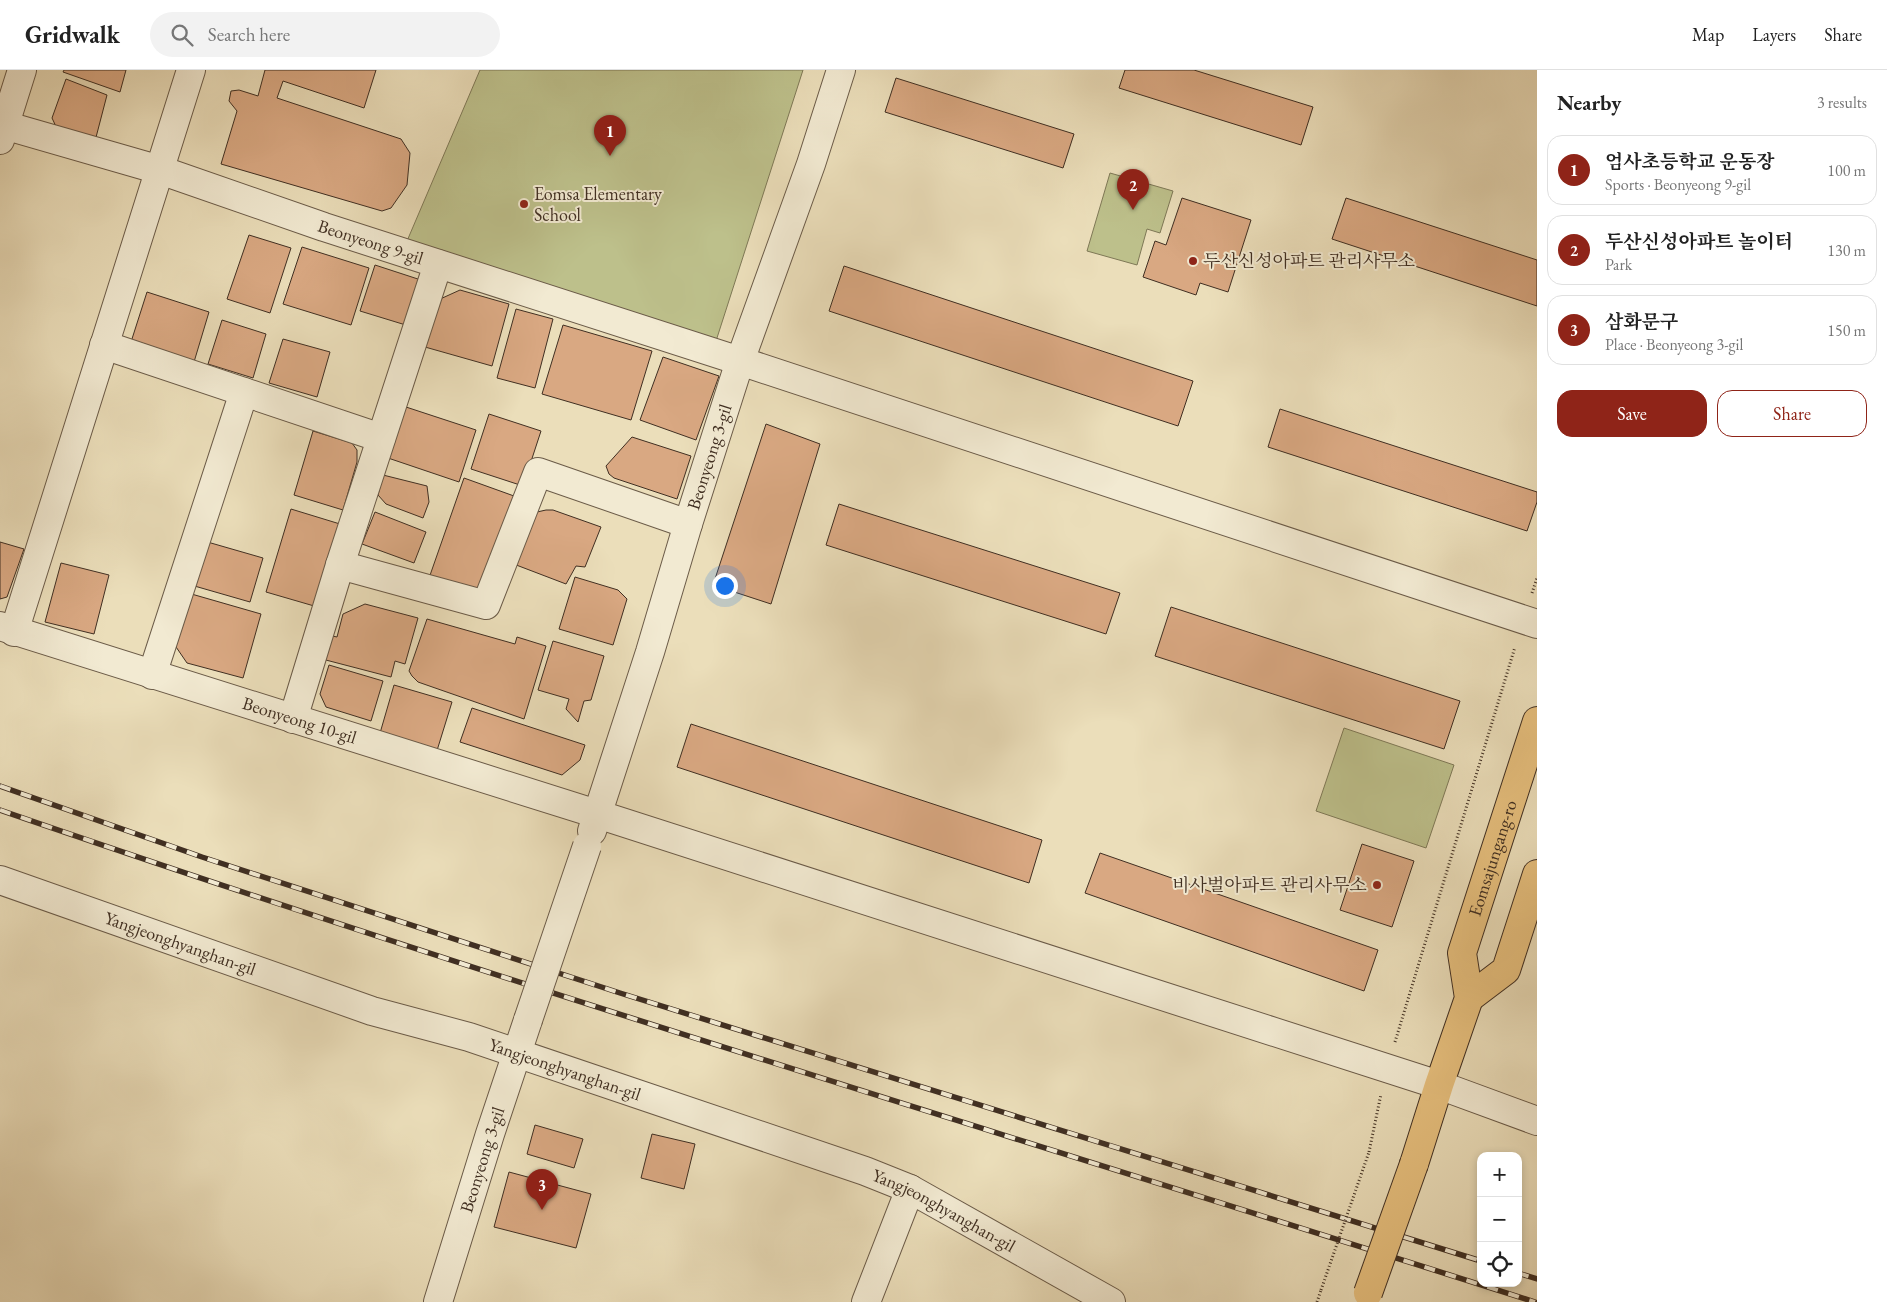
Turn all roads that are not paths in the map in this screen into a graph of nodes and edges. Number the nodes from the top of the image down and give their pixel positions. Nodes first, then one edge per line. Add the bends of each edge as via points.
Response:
1 (22, 70) edge
2 (191, 70) edge
3 (841, 70) edge
4 (2, 130) edge
5 (160, 170) junction
6 (438, 264) junction
7 (104, 345) junction
8 (740, 360) junction
9 (244, 392) junction
10 (381, 438) junction
11 (688, 524) junction
12 (340, 565) junction
13 (1530, 622) edge
14 (7, 629) edge
15 (152, 675) junction
16 (292, 719) junction
17 (1537, 721) edge
18 (597, 814) junction
19 (1537, 874) edge
20 (0, 880) edge
21 (1469, 998) junction
22 (517, 1054) junction
23 (1438, 1085) junction
24 (1537, 1121) edge
25 (910, 1189) junction
26 (1366, 1298) edge
27 (438, 1302) edge
28 (866, 1302) edge
29 (1111, 1302) edge

1 - 4 street
2 - 5 street
3 - 8 street, Beonyeong 3-gil via 811,164
4 - 5 street, Beonyeong 9-gil
5 - 6 street, Beonyeong 9-gil
5 - 7 street
6 - 8 street, Beonyeong 9-gil
6 - 10 street
7 - 9 street
7 - 14 street
8 - 11 street, Beonyeong 3-gil
8 - 13 street, Beonyeong 9-gil
9 - 10 street
9 - 15 street
10 - 12 street
11 - 12 street via 538,472 486,605
11 - 18 street, Beonyeong 3-gil
12 - 16 street
14 - 15 street, Beonyeong 10-gil
15 - 16 street, Beonyeong 10-gil
16 - 18 street, Beonyeong 10-gil
17 - 21 main road, Eomsajungang-ro via 1462,953
18 - 22 street, Beonyeong 3-gil, bridge
18 - 23 street, Beonyeong 10-gil
19 - 21 main road via 1506,970
20 - 22 street, Yangjeonghyanghan-gil via 372,1010
21 - 23 main road, Eomsajungang-ro
22 - 25 street, Yangjeonghyanghan-gil via 822,1156
22 - 27 street, Beonyeong 3-gil
23 - 24 street, Beonyeong 10-gil
23 - 26 main road, Eomsajungang-ro, bridge via 1414,1164
25 - 28 street
25 - 29 street, Yangjeonghyanghan-gil

